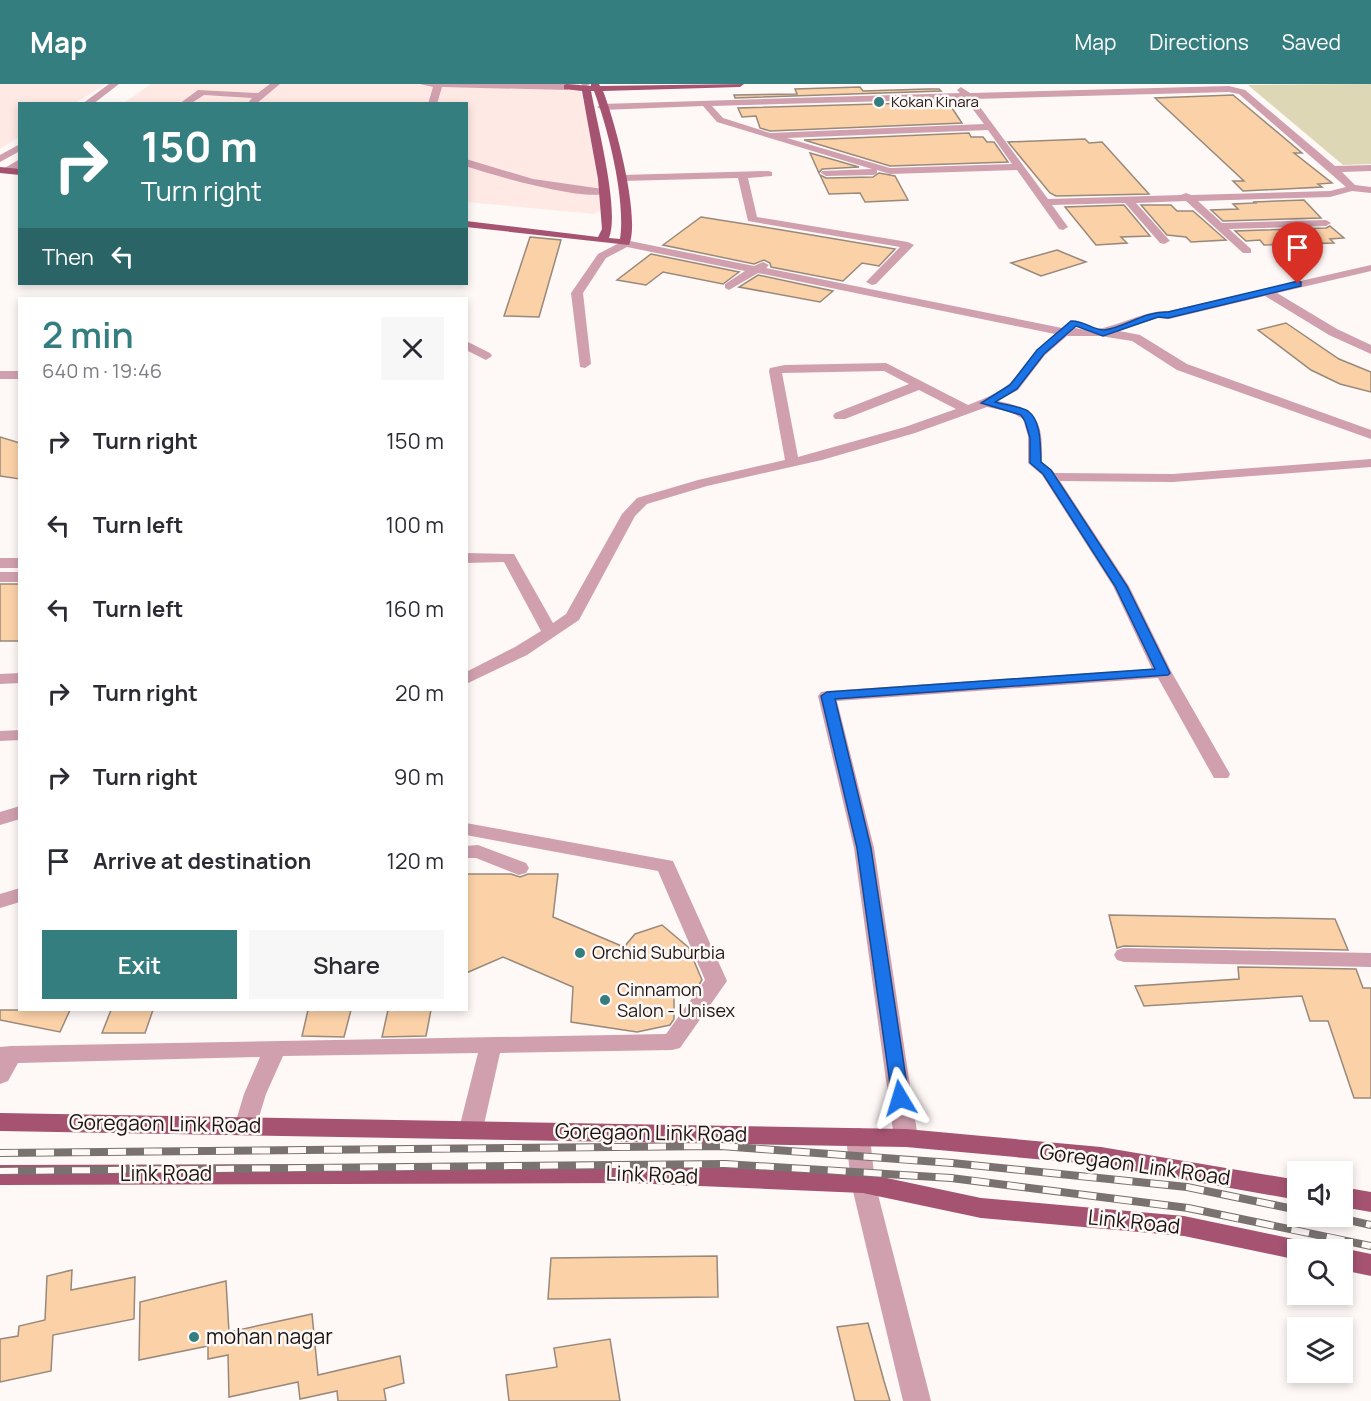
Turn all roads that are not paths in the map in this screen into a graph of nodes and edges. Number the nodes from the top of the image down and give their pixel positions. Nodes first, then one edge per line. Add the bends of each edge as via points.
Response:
1 (276, 84) edge
2 (424, 84) edge
3 (740, 84) edge
4 (952, 84) edge
5 (438, 85) edge
6 (592, 85) edge
7 (118, 87) edge
8 (567, 87) joint
9 (967, 95) junction
10 (253, 98) edge
11 (90, 102) edge
12 (104, 102) edge
13 (186, 102) edge
14 (433, 102) edge
15 (705, 103) junction
16 (602, 107) junction
17 (991, 127) junction
18 (769, 136) junction
19 (18, 148) edge
20 (0, 159) edge
21 (18, 163) edge
22 (468, 163) edge
23 (1020, 167) junction
24 (1371, 168) edge
25 (1332, 169) junction
26 (890, 171) junction
27 (2, 172) edge
28 (18, 172) edge
29 (826, 173) dead end
30 (742, 174) junction
31 (768, 174) dead end
32 (622, 178) junction
33 (0, 181) edge
34 (18, 183) edge
35 (1352, 188) junction
36 (1371, 190) edge
37 (603, 192) junction
38 (1186, 196) junction
39 (1127, 199) junction
40 (1045, 202) junction
41 (604, 208) junction
42 (626, 208) junction
43 (468, 216) edge
44 (1326, 223) dead end
45 (468, 224) edge
46 (1219, 226) junction
47 (1063, 227) dead end
48 (605, 234) junction
49 (626, 238) junction
50 (1164, 241) dead end
51 (1246, 251) dead end
52 (602, 256) junction
53 (771, 260) junction
54 (758, 268) junction
55 (1371, 268) edge
56 (872, 282) junction
57 (729, 286) dead end
58 (1265, 291) junction
59 (1168, 315) junction
60 (1069, 328) junction
61 (1101, 333) junction
62 (1119, 336) junction
63 (468, 346) edge
64 (1371, 350) edge
65 (486, 356) dead end
66 (585, 364) dead end
67 (0, 375) edge
68 (18, 375) edge
69 (920, 385) junction
70 (986, 403) junction
71 (967, 410) junction
72 (840, 416) dead end
73 (1371, 435) edge
74 (792, 462) junction
75 (1371, 463) edge
76 (1051, 477) junction
77 (468, 558) edge
78 (18, 563) edge
79 (0, 564) edge
80 (0, 577) edge
81 (18, 577) edge
82 (550, 632) junction
83 (1163, 673) junction
84 (18, 678) edge
85 (468, 678) edge
86 (0, 679) edge
87 (18, 735) edge
88 (0, 736) edge
89 (1221, 774) dead end
90 (18, 814) edge
91 (0, 819) edge
92 (468, 829) edge
93 (468, 852) edge
94 (519, 868) dead end
95 (18, 896) edge
96 (0, 901) edge
97 (1124, 955) dead end
98 (1371, 960) edge
99 (490, 1045) junction
100 (275, 1048) junction
101 (6, 1054) edge
102 (0, 1075) edge
103 (0, 1122) edge
104 (247, 1124) junction
105 (471, 1129) junction
106 (858, 1137) junction
107 (906, 1137) junction
108 (0, 1175) edge
109 (863, 1183) junction
110 (1287, 1188) edge
111 (1353, 1199) edge
112 (1371, 1202) edge
113 (1287, 1248) edge
114 (1353, 1261) edge
115 (1371, 1265) edge
116 (917, 1401) edge

1 - 10 street
2 - 5 street
3 - 6 main road
4 - 9 street
5 - 8 street
5 - 14 street
6 - 8 main road
6 - 16 main road
6 - 37 main road
7 - 11 street
7 - 12 street
9 - 15 street
9 - 17 street
9 - 25 street via 1234,89
10 - 13 street via 204,92
15 - 16 street
15 - 18 street via 720,120
16 - 32 main road
17 - 18 street
17 - 23 street
18 - 26 street
19 - 20 street
21 - 27 street
22 - 37 street via 499,176 557,188
23 - 26 street
23 - 40 street
24 - 25 street
25 - 35 street
26 - 29 street
27 - 28 main road
30 - 31 street
30 - 32 street
30 - 56 street via 752,219 908,245
32 - 42 main road
33 - 34 main road
35 - 36 street
35 - 38 street via 1330,194
37 - 41 main road
38 - 39 street
38 - 46 street
39 - 40 street
39 - 50 street
40 - 47 street
41 - 42 main road
41 - 48 main road
42 - 49 main road
43 - 48 main road
44 - 46 street
45 - 48 main road
46 - 51 street
48 - 49 main road
48 - 52 street
49 - 52 street
49 - 53 street
49 - 54 street
52 - 66 street via 577,293
53 - 54 street
53 - 56 street
54 - 57 street
54 - 60 street
55 - 58 street
56 - 60 street
58 - 59 street
58 - 64 street
59 - 61 street via 1157,314
59 - 62 street via 1170,319
60 - 61 street
60 - 70 street via 1041,352 1013,387
61 - 62 street
62 - 73 street via 1136,338 1182,367
63 - 65 street
67 - 68 street
69 - 71 street
69 - 72 street
69 - 74 street via 886,367 776,371
70 - 71 street
70 - 76 street via 1024,413 1035,438 1035,463
71 - 74 street
74 - 82 street via 642,501 628,514 573,617
75 - 76 street via 1173,478
76 - 83 street via 1121,586
77 - 82 street via 509,557
78 - 79 street
80 - 81 street
82 - 85 street
83 - 89 street
83 - 107 street via 827,696 864,848
84 - 86 street
87 - 88 street
90 - 91 street
92 - 99 street via 666,866 716,981 672,1042
93 - 94 street via 478,851
95 - 96 street
97 - 98 street
99 - 100 street
99 - 105 street
100 - 101 street
100 - 104 street
101 - 102 street
103 - 104 main road, Goregaon Link Road
104 - 105 main road, Goregaon Link Road
105 - 106 main road, Goregaon Link Road
106 - 107 main road, Goregaon Link Road
106 - 109 street
107 - 110 main road, Goregaon Link Road via 1101,1156
108 - 109 main road, Link Road via 630,1173
109 - 113 main road, Link Road via 981,1208 1184,1226
109 - 116 street
111 - 112 main road
114 - 115 main road

